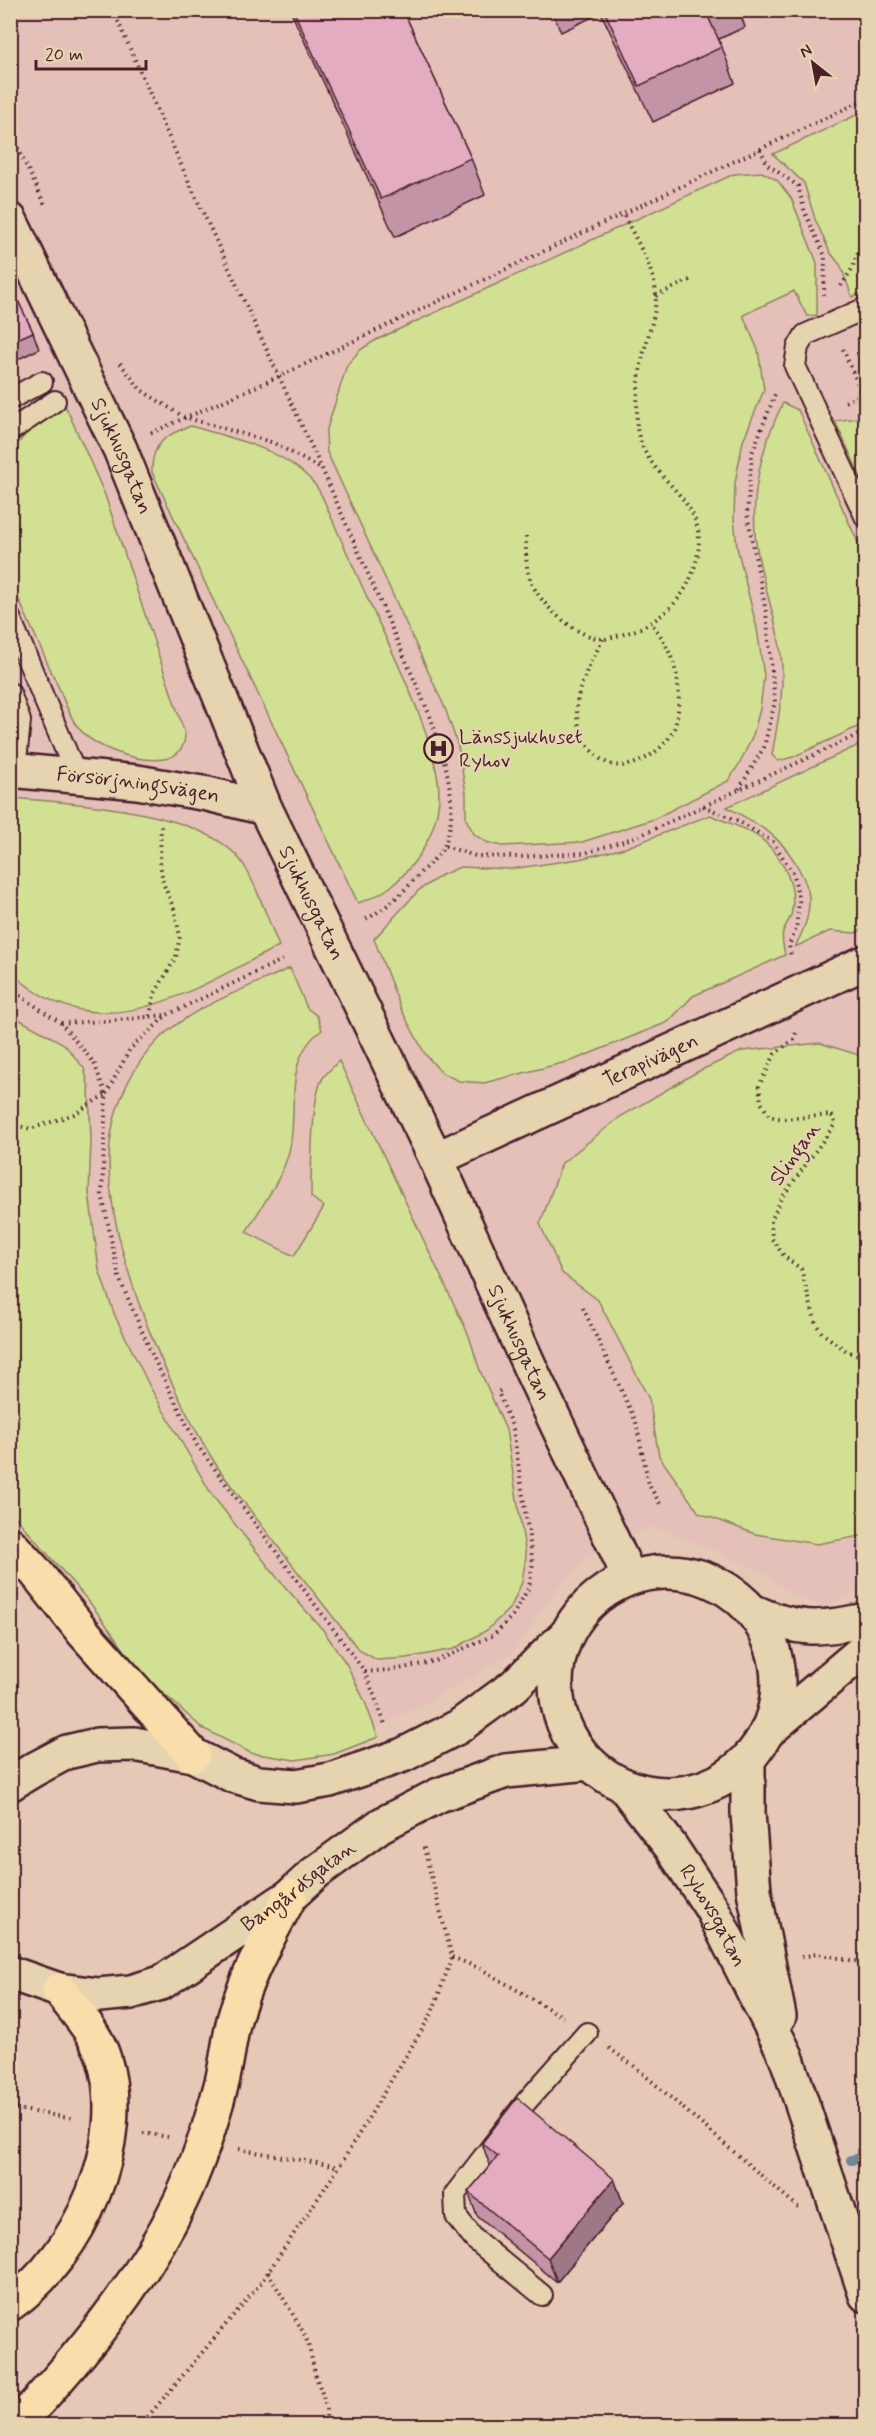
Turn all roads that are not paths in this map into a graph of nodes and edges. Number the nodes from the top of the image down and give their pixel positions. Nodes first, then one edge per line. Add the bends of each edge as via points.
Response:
1 (10, 220) edge
2 (866, 308) edge
3 (42, 382) dead end
4 (10, 399) edge
5 (55, 401) dead end
6 (10, 431) edge
7 (866, 518) edge
8 (10, 618) edge
9 (10, 693) edge
10 (13, 770) edge
11 (77, 777) junction
12 (265, 808) junction
13 (866, 962) edge
14 (436, 1159) junction
15 (10, 1544) edge
16 (630, 1578) junction
17 (752, 1611) junction
18 (866, 1620) edge
19 (566, 1635) junction
20 (866, 1648) edge
21 (767, 1732) junction
22 (193, 1755) junction
23 (748, 1760) junction
24 (589, 1763) junction
25 (10, 1784) edge
26 (623, 1785) junction
27 (290, 1896) junction
28 (10, 1973) edge
29 (59, 1990) junction
30 (587, 2033) road end
31 (786, 2056) junction
32 (542, 2295) dead end
33 (866, 2295) edge
34 (10, 2304) edge
35 (16, 2426) edge

1 - 12 street, Sjukhusgatan via 120,449
2 - 7 lane via 828,318 805,335 795,366
3 - 4 lane
5 - 6 lane
8 - 11 lane
9 - 10 lane via 20,721
10 - 11 street, Försörjningsvägen
11 - 12 street, Försörjningsvägen via 208,794
12 - 14 street, Sjukhusgatan
13 - 14 street, Terapivägen
14 - 16 street, Sjukhusgatan
15 - 22 highway
16 - 17 street via 663,1572 696,1575 727,1589
16 - 19 street via 604,1591 582,1610
17 - 18 street via 801,1628
17 - 21 street via 770,1638 778,1669 777,1702
19 - 22 street via 514,1686 458,1727 403,1755 330,1780 296,1786 259,1784
19 - 24 street via 556,1668 557,1703 568,1736
20 - 21 street
21 - 23 street
22 - 25 street via 134,1744 97,1745 67,1752
23 - 26 street via 721,1780 689,1792 656,1794
23 - 31 street, Ryhovsgatan via 754,1891
24 - 26 street
24 - 27 street, Bangårdsgatan via 506,1771 439,1795 381,1825
26 - 31 street, Ryhovsgatan via 672,1848 712,1909
27 - 29 street, Bangårdsgatan via 161,1983 131,1992 99,1995
27 - 35 highway via 250,1971 234,2020 222,2083 181,2201 148,2261 114,2311
28 - 29 street, Bangårdsgatan
29 - 34 highway via 90,2031 104,2058 111,2094 111,2127 100,2176 80,2223 49,2268
30 - 32 lane via 526,2102 455,2194 456,2216 474,2239
31 - 33 street, Ryhovsgatan

